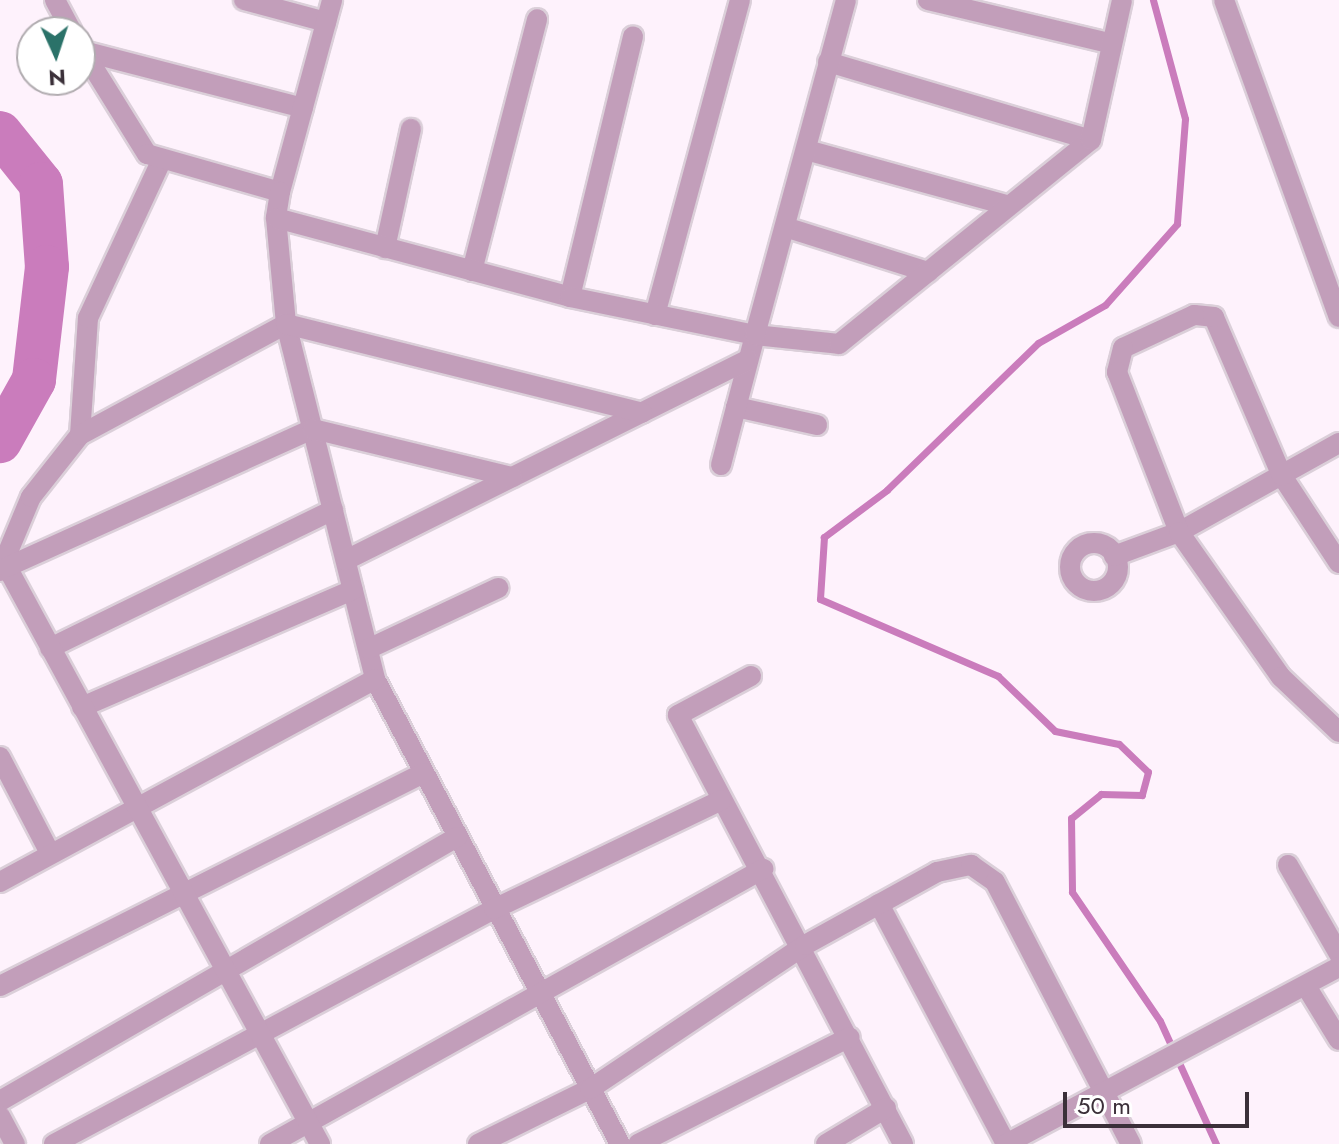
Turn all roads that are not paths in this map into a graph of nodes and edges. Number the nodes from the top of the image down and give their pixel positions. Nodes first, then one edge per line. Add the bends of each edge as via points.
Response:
1 (244, 0) edge
2 (332, 0) edge
3 (740, 0) edge
4 (846, 0) edge
5 (928, 0) edge
6 (1122, 0) edge
7 (1224, 0) edge
8 (537, 19) dead end
9 (326, 22) junction
10 (633, 36) dead end
11 (1112, 44) junction
12 (96, 53) edge
13 (828, 62) junction
14 (96, 72) edge
15 (303, 108) junction
16 (411, 129) dead end
17 (1091, 140) junction
18 (810, 151) junction
19 (162, 159) junction
20 (280, 192) junction
21 (1009, 206) junction
22 (276, 218) junction
23 (785, 227) junction
24 (385, 248) junction
25 (472, 271) junction
26 (928, 272) junction
27 (570, 297) junction
28 (655, 315) junction
29 (1339, 317) edge
30 (286, 324) junction
31 (755, 335) junction
32 (748, 360) junction
33 (736, 407) junction
34 (642, 413) junction
35 (817, 425) dead end
36 (313, 429) junction
37 (80, 435) junction
38 (1339, 443) edge
39 (721, 465) dead end
40 (1282, 476) junction
41 (512, 477) junction
42 (333, 510) junction
43 (1179, 532) junction
44 (1114, 556) dead end
45 (346, 560) junction
46 (1339, 563) edge
47 (3, 569) edge
48 (498, 588) dead end
49 (353, 590) junction
50 (50, 648) junction
51 (368, 649) junction
52 (751, 676) dead end
53 (375, 679) junction
54 (82, 707) junction
55 (1339, 732) edge
56 (0, 757) edge
57 (424, 773) junction
58 (721, 800) junction
59 (134, 805) junction
60 (457, 837) junction
61 (50, 853) junction
62 (1288, 865) dead end
63 (763, 869) junction
64 (0, 882) edge
65 (182, 891) junction
66 (879, 904) junction
67 (494, 909) junction
68 (805, 945) junction
69 (1339, 954) edge
70 (1339, 967) edge
71 (227, 974) junction
72 (0, 986) edge
73 (1306, 986) junction
74 (537, 992) junction
75 (262, 1037) junction
76 (850, 1037) junction
77 (1339, 1040) edge
78 (590, 1089) junction
79 (1103, 1089) junction
80 (0, 1101) edge
81 (886, 1108) junction
82 (0, 1116) edge
83 (310, 1123) junction
84 (15, 1144) edge
85 (54, 1144) edge
86 (270, 1144) edge
87 (320, 1144) edge
88 (478, 1144) edge
89 (620, 1144) edge
90 (638, 1144) edge
91 (826, 1144) edge
92 (903, 1144) edge
93 (1006, 1144) edge
94 (1131, 1144) edge

1 - 9 street
2 - 9 street
3 - 28 street
4 - 13 street
5 - 11 street
6 - 11 street
7 - 29 street
8 - 25 street
9 - 15 street
10 - 27 street
11 - 17 street
12 - 15 street
13 - 17 street
13 - 18 street
14 - 19 street via 147,154
15 - 20 street
16 - 24 street
17 - 21 street
18 - 21 street
18 - 23 street
19 - 20 street
19 - 37 street via 88,318
20 - 22 street
21 - 26 street
22 - 24 street
22 - 30 street
23 - 26 street
23 - 31 street
24 - 25 street
25 - 27 street
26 - 31 street via 839,344
27 - 28 street
28 - 31 street
30 - 34 street
30 - 36 street
30 - 37 street
31 - 32 street
32 - 33 street
32 - 34 street
33 - 35 street
33 - 39 street
34 - 41 street
36 - 41 street
36 - 42 street
36 - 47 street
37 - 47 street via 31,497
38 - 40 street
40 - 43 street
40 - 43 street via 1214,317 1194,315 1123,348 1117,372
40 - 46 street
41 - 45 street
42 - 45 street
42 - 50 street
43 - 44 street
43 - 55 street via 1281,677
45 - 49 street
47 - 50 street
48 - 51 street
49 - 51 street
49 - 54 street
50 - 54 street
51 - 53 street
52 - 58 street via 678,715
53 - 57 street
53 - 59 street
54 - 59 street
56 - 61 street
57 - 60 street
57 - 65 street
58 - 63 street
58 - 67 street
59 - 61 street
59 - 65 street
60 - 67 street
60 - 71 street
61 - 64 street
62 - 69 street
63 - 68 street
63 - 74 street
65 - 71 street
65 - 72 street
66 - 68 street
66 - 79 street via 937,872 971,865 995,882
66 - 93 street
67 - 74 street
67 - 75 street
68 - 76 street
68 - 78 street
70 - 73 street
71 - 75 street
71 - 80 street
73 - 77 street
73 - 79 street
74 - 78 street
74 - 83 street
75 - 83 street
75 - 85 street
76 - 81 street
76 - 90 street
78 - 88 street
78 - 89 street
79 - 93 street
79 - 94 street
81 - 91 street
81 - 92 street
82 - 84 street
83 - 86 street
83 - 87 street

